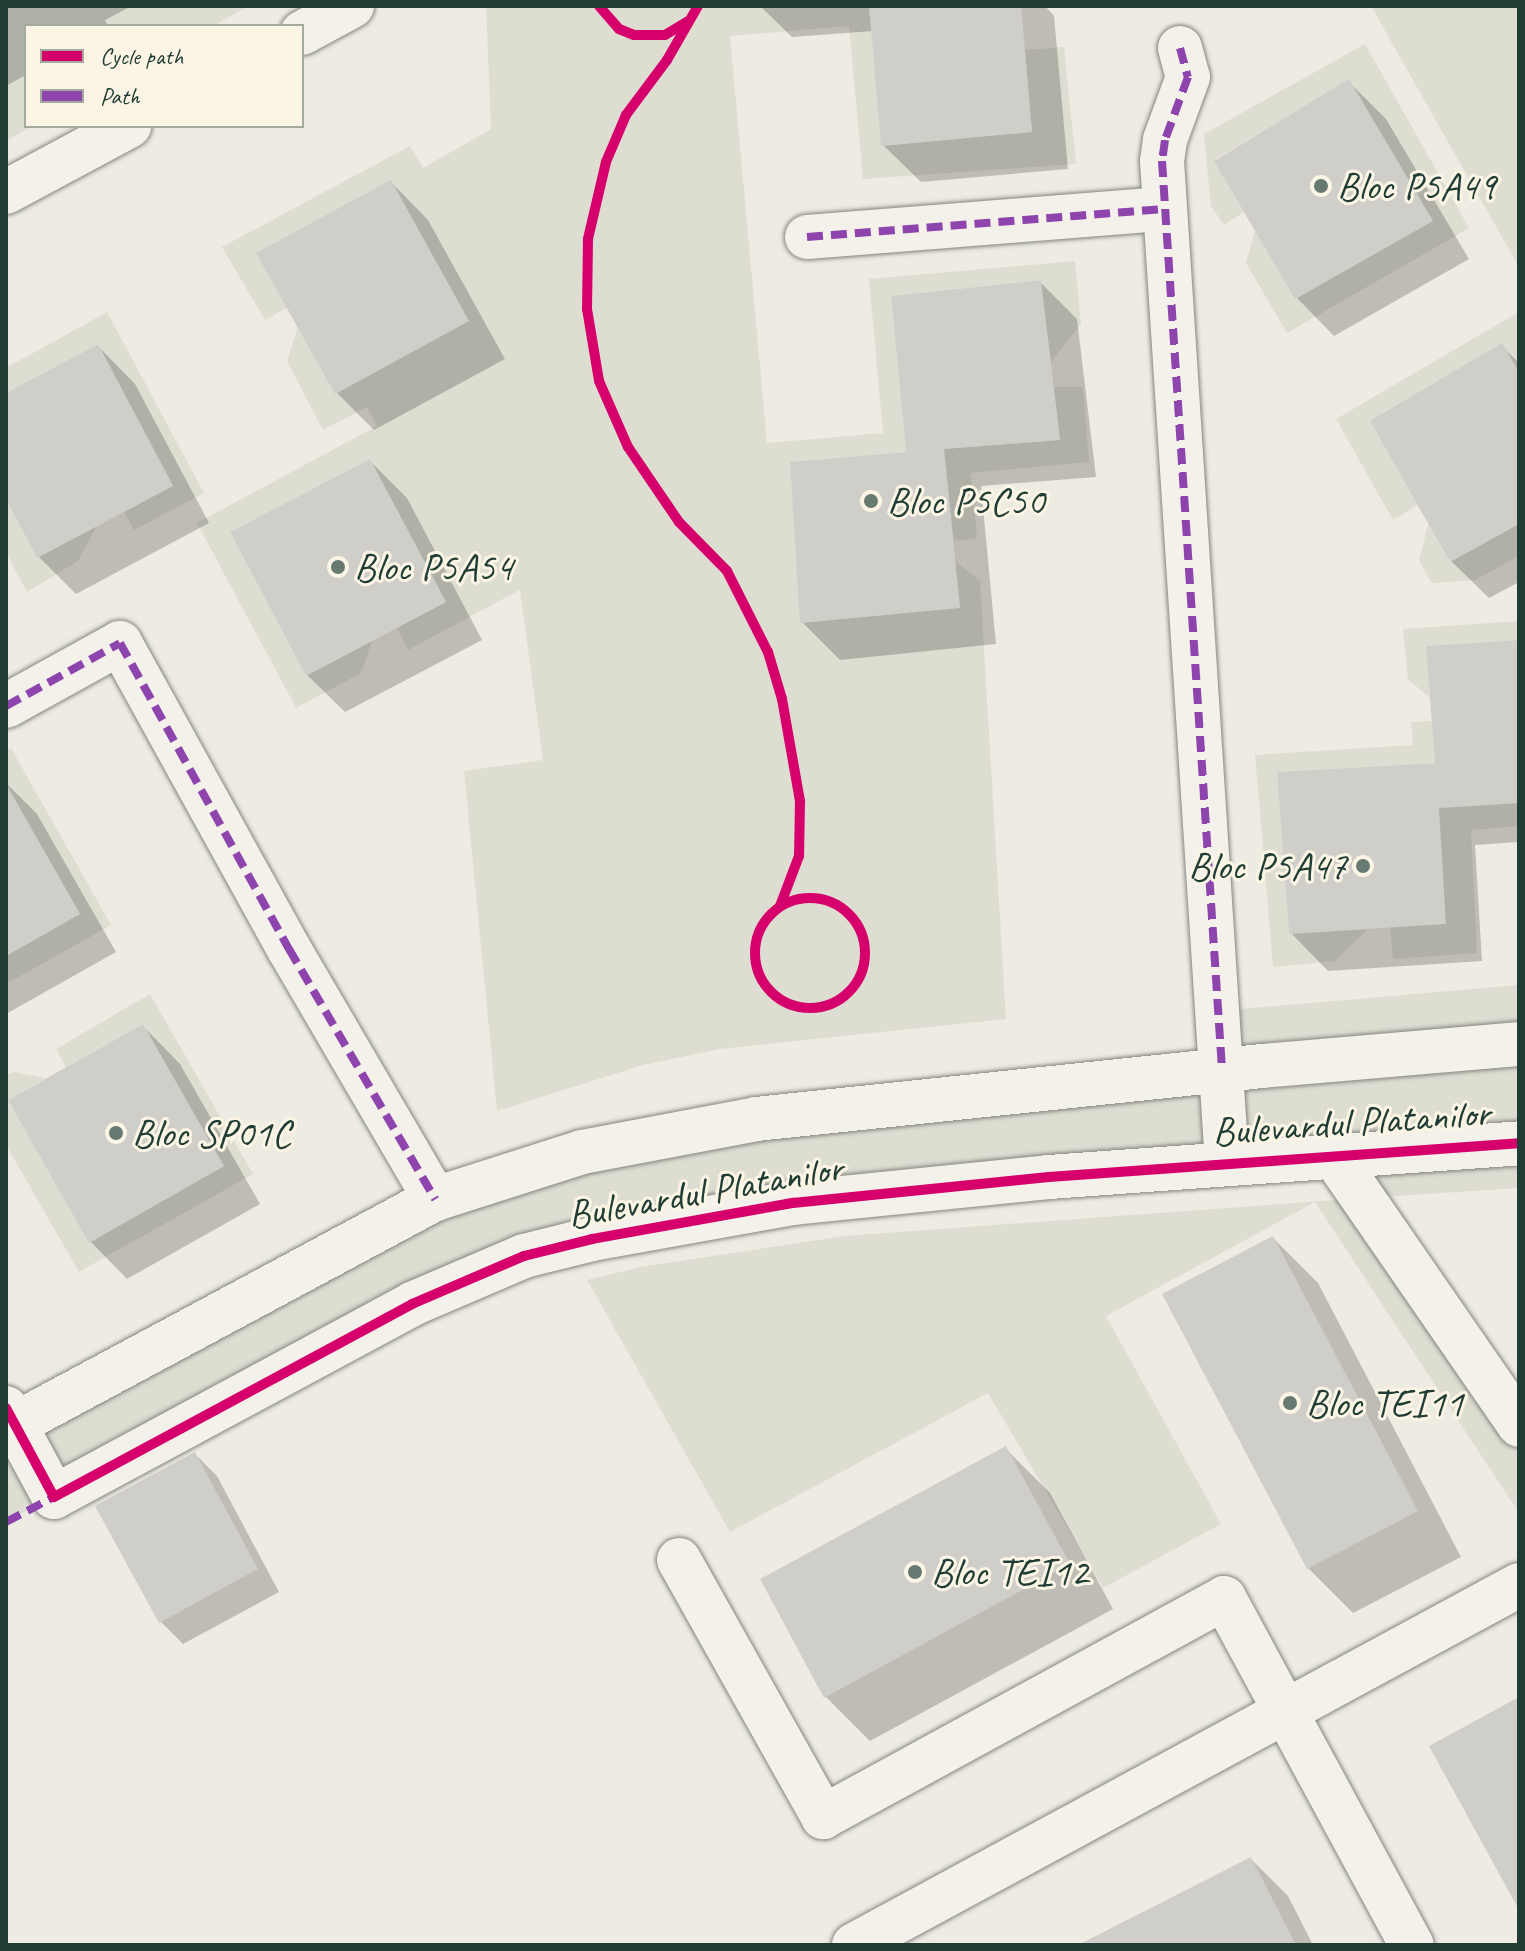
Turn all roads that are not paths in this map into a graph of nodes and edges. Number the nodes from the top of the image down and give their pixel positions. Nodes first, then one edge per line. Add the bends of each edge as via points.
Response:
1 (352, 6) edge
2 (304, 32) edge
3 (1180, 48) dead end
4 (125, 128) edge
5 (6, 192) edge
6 (1164, 209) junction
7 (807, 237) dead end
8 (6, 706) edge
9 (1519, 1044) edge
10 (1222, 1070) junction
11 (1519, 1143) edge
12 (1333, 1155) junction
13 (1227, 1163) junction
14 (435, 1199) junction
15 (9, 1420) edge
16 (1519, 1425) edge
17 (679, 1560) dead end
18 (1519, 1585) edge
19 (1286, 1709) junction
20 (854, 1945) edge
21 (1412, 1945) edge

1 - 2 street
3 - 6 street via 1188,77 1165,140
4 - 5 street
6 - 7 street
6 - 10 street
8 - 14 street via 120,643
9 - 10 street, Bulevardul Platanilor
10 - 13 street, Bulevardul Platanilor
10 - 14 street, Bulevardul Platanilor via 756,1119 582,1152
11 - 12 street, Bulevardul Platanilor
12 - 13 street, Bulevardul Platanilor
12 - 16 street
13 - 15 street, Bulevardul Platanilor via 793,1203 690,1219 524,1256 412,1304 54,1497
14 - 15 street, Bulevardul Platanilor
17 - 19 street via 823,1817 1224,1598
18 - 19 street
19 - 20 street
19 - 21 street

